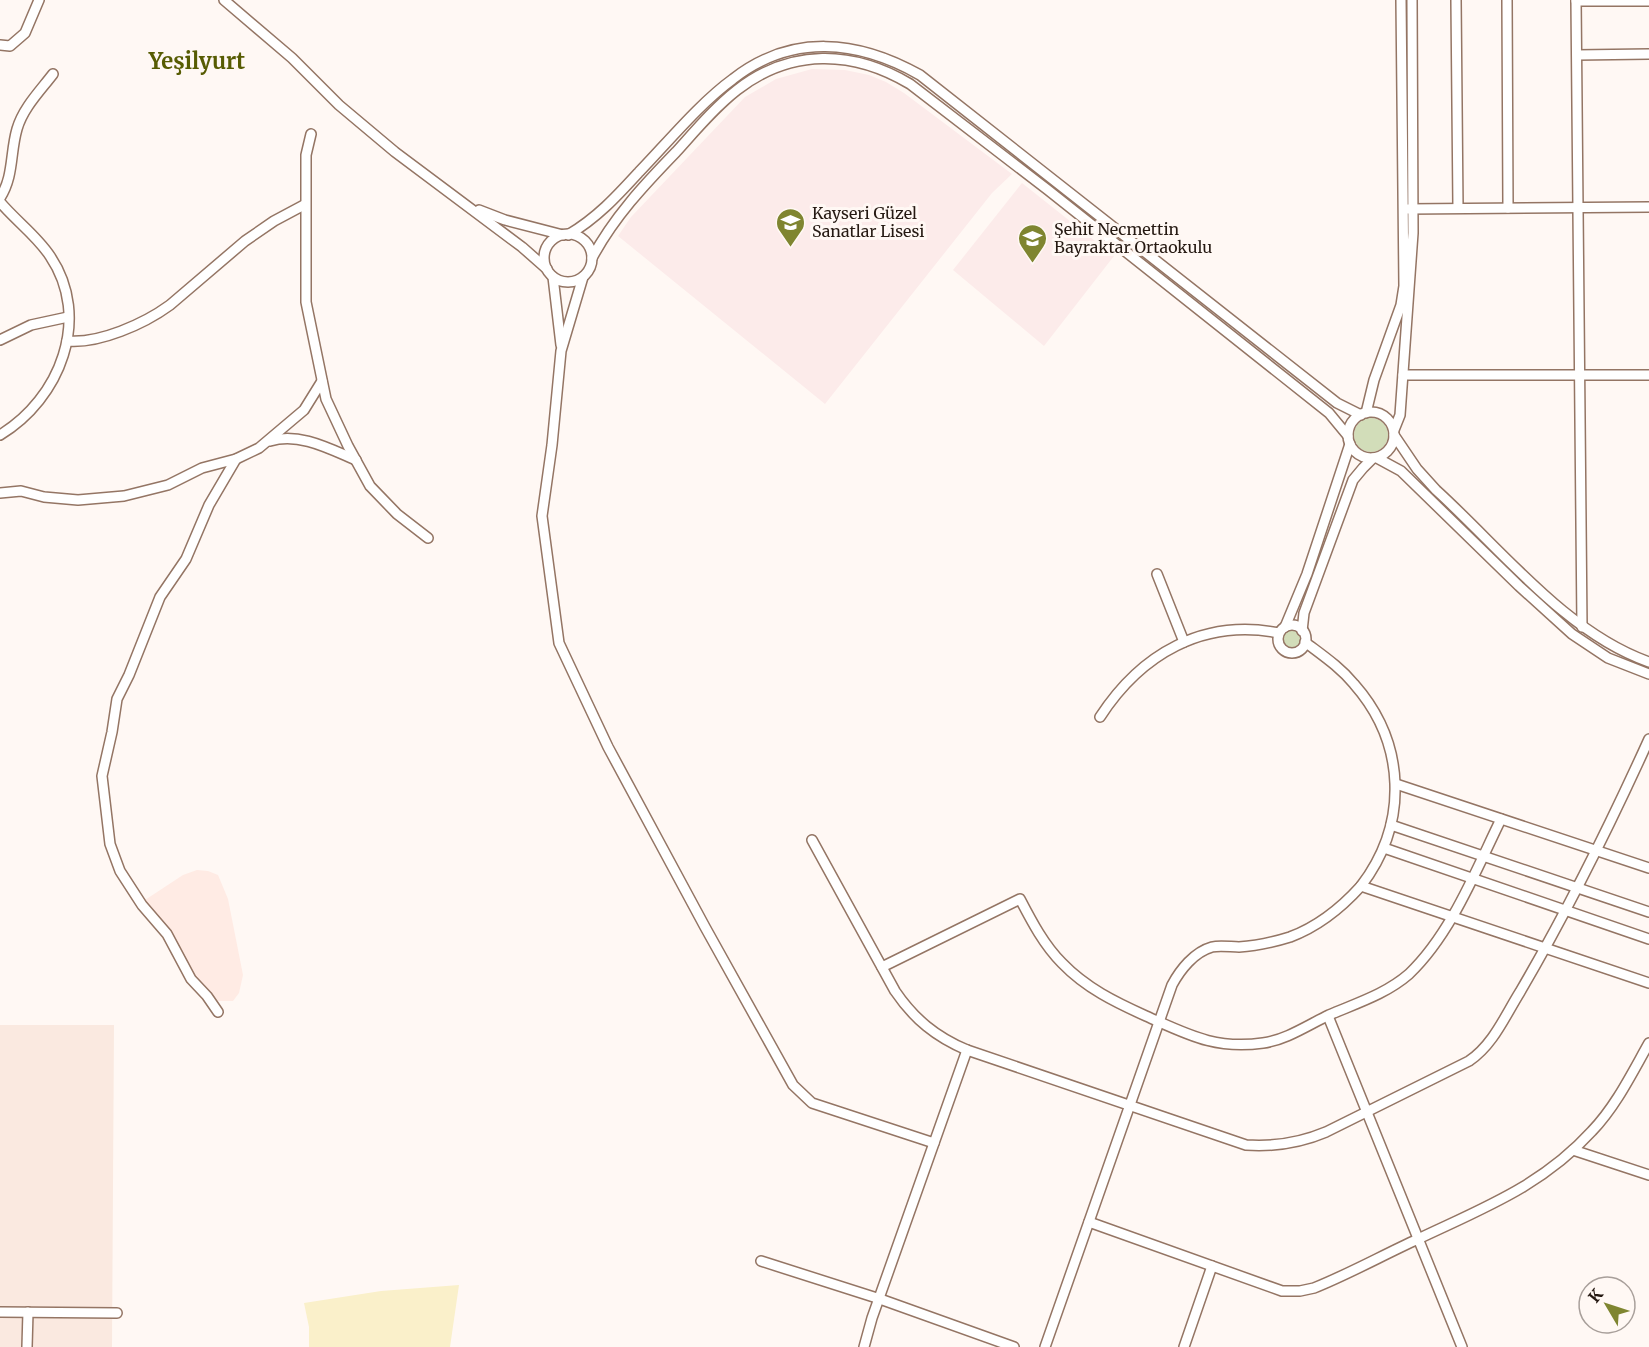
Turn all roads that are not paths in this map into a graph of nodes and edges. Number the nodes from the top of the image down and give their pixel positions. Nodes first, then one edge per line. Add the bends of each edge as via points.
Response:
1 (39, 0) edge
2 (224, 0) edge
3 (1401, 0) edge
4 (1412, 0) edge
5 (1456, 0) edge
6 (1507, 0) edge
7 (1576, 1) edge
8 (1649, 1) edge
9 (0, 45) edge
10 (1649, 54) edge
11 (1577, 55) junction
12 (53, 74) dead end
13 (311, 134) dead end
14 (453, 195) junction
15 (0, 200) edge
16 (304, 205) junction
17 (1579, 207) junction
18 (1649, 207) edge
19 (1458, 208) junction
20 (1508, 208) junction
21 (1402, 209) junction
22 (1413, 209) junction
23 (565, 235) junction
24 (592, 258) junction
25 (547, 269) junction
26 (554, 277) junction
27 (583, 277) junction
28 (68, 317) junction
29 (0, 340) edge
30 (67, 341) junction
31 (561, 351) junction
32 (1403, 375) junction
33 (1579, 375) junction
34 (1649, 375) edge
35 (322, 381) junction
36 (1364, 414) junction
37 (1394, 433) junction
38 (0, 435) edge
39 (1349, 440) junction
40 (268, 441) junction
41 (1375, 458) junction
42 (236, 459) junction
43 (356, 460) junction
44 (0, 493) edge
45 (428, 538) dead end
46 (1157, 574) dead end
47 (1582, 627) junction
48 (1282, 630) junction
49 (1302, 631) junction
50 (1184, 642) junction
51 (1305, 642) junction
52 (1649, 662) edge
53 (1649, 674) edge
54 (1100, 717) dead end
55 (1649, 739) edge
56 (1396, 784) junction
57 (1501, 819) junction
58 (1391, 825) junction
59 (812, 840) dead end
60 (1384, 849) junction
61 (1596, 850) junction
62 (1483, 856) junction
63 (1649, 868) edge
64 (1472, 878) junction
65 (1361, 886) junction
66 (1577, 888) junction
67 (1566, 910) junction
68 (1649, 912) edge
69 (1452, 917) junction
70 (1649, 939) edge
71 (1545, 949) junction
72 (882, 967) junction
73 (1649, 983) edge
74 (218, 1012) dead end
75 (1328, 1016) junction
76 (1159, 1022) junction
77 (1649, 1043) edge
78 (967, 1050) junction
79 (1130, 1104) junction
80 (1367, 1112) junction
81 (934, 1143) junction
82 (1573, 1150) junction
83 (1649, 1175) edge
84 (1089, 1222) junction
85 (1418, 1239) junction
86 (761, 1261) dead end
87 (1212, 1266) junction
88 (880, 1299) junction
89 (0, 1312) edge
90 (28, 1312) junction
91 (117, 1313) dead end
92 (27, 1347) edge
93 (864, 1347) edge
94 (1014, 1347) edge
95 (1045, 1347) edge
96 (1184, 1347) edge
97 (1462, 1347) edge

1 - 9 street via 22,37 10,46
2 - 14 street via 292,58 339,105
3 - 21 street
4 - 22 street
5 - 19 street
6 - 20 street
7 - 8 street
7 - 11 street
10 - 11 street
11 - 17 street
12 - 15 street via 19,122 9,179
13 - 16 street
14 - 23 street via 491,215
14 - 25 street
15 - 28 street via 51,256 63,284
16 - 30 street via 244,241 154,316 102,338
16 - 35 street via 306,302
17 - 18 street
17 - 20 street
17 - 33 street
19 - 20 street
19 - 22 street
21 - 22 street
21 - 36 street via 1402,296
22 - 32 street
23 - 24 street via 586,243
23 - 25 street via 553,240 547,249
23 - 36 street via 608,206 715,93 743,72 769,58 806,48 838,46 864,51 920,75 1337,403
24 - 27 street
24 - 39 street via 633,197 745,84 798,61 828,58 864,63 910,84 1039,183 1322,407
25 - 26 street
26 - 27 street via 568,282
26 - 31 street
27 - 31 street
28 - 29 street via 31,325
28 - 30 street
30 - 38 street via 62,363 47,392 21,420
31 - 81 street via 542,516 559,643 608,747 793,1085 812,1103
32 - 33 street
32 - 37 street via 1400,415
33 - 34 street
33 - 47 street
35 - 40 street via 304,410
35 - 43 street via 326,399
36 - 37 street via 1385,417
36 - 39 street via 1350,426
37 - 41 street via 1389,450
37 - 47 street via 1436,490
39 - 41 street via 1361,456
39 - 48 street via 1307,574
40 - 42 street
40 - 43 street via 298,439
41 - 49 street via 1353,480
41 - 53 street via 1401,471 1572,634 1618,663
42 - 44 street via 202,468 152,490 124,496 67,500 21,491
42 - 74 street via 209,505 186,559 160,597 117,699 102,776 110,844 120,870 167,934 191,979
43 - 45 street via 379,496
46 - 50 street
47 - 52 street
48 - 49 street via 1296,626
48 - 50 street via 1231,630
48 - 51 street via 1279,644 1287,652 1299,651
49 - 51 street
50 - 54 street via 1136,673
51 - 56 street via 1346,675 1371,706 1386,736
55 - 61 street
56 - 57 street
56 - 58 street
57 - 61 street
57 - 62 street
58 - 60 street
58 - 62 street
59 - 72 street
60 - 64 street
60 - 65 street
61 - 63 street
61 - 66 street
62 - 64 street
62 - 66 street
64 - 67 street
64 - 69 street
65 - 69 street
65 - 76 street via 1337,909 1292,936 1253,946 1213,947 1198,954 1176,978
66 - 67 street
66 - 68 street
67 - 70 street
67 - 71 street
69 - 71 street
69 - 75 street via 1426,956 1389,990
71 - 73 street
71 - 80 street via 1483,1051
72 - 76 street via 1020,899 1046,944 1071,972 1102,995
72 - 78 street via 903,1003 921,1023
75 - 76 street via 1274,1041 1250,1045 1203,1040
75 - 80 street
76 - 79 street
77 - 82 street via 1611,1109
78 - 79 street
78 - 81 street
79 - 80 street via 1258,1146 1305,1140
79 - 84 street
80 - 85 street
81 - 88 street
82 - 83 street
82 - 85 street via 1507,1198
84 - 87 street
84 - 95 street
85 - 87 street via 1300,1291 1282,1291
85 - 97 street
86 - 88 street
87 - 96 street
88 - 93 street
88 - 94 street
89 - 90 street
90 - 91 street
90 - 92 street

